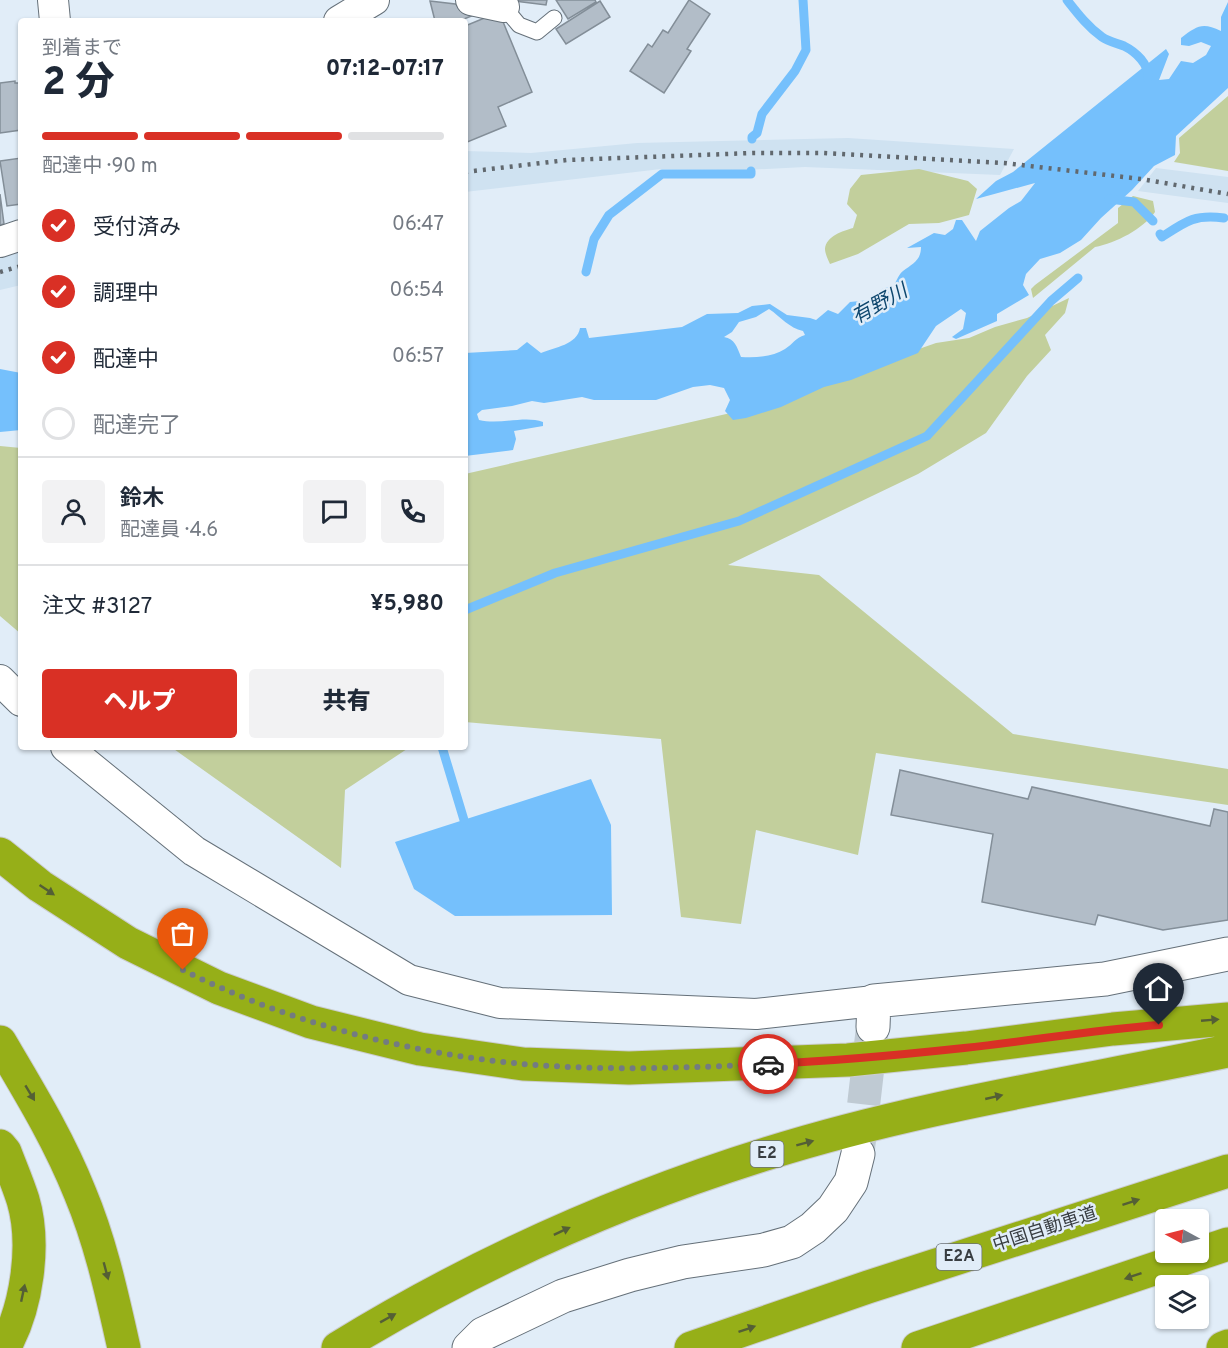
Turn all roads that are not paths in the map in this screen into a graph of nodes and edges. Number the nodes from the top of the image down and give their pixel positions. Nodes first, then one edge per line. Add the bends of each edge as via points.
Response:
1 (53, 0) edge
2 (374, 0) edge
3 (471, 0) edge
4 (504, 7) joint
5 (56, 18) edge
6 (344, 18) edge
7 (554, 18) dead end
8 (18, 236) edge
9 (0, 242) edge
10 (0, 680) edge
11 (18, 698) edge
12 (70, 750) edge
13 (0, 854) edge
14 (1228, 954) edge
15 (873, 1014) joint
16 (1228, 1019) edge
17 (0, 1042) edge
18 (1228, 1051) edge
19 (0, 1146) edge
20 (858, 1154) tunnel mouth
21 (1228, 1170) edge
22 (1228, 1244) edge
23 (1228, 1346) edge
24 (4, 1348) edge
25 (124, 1348) edge
26 (338, 1348) edge
27 (469, 1348) edge
28 (691, 1348) edge
29 (918, 1348) edge
30 (1223, 1348) edge

1 - 5 street
2 - 6 street
3 - 4 street
4 - 7 lane via 519,25 537,32
8 - 9 street
10 - 11 street
12 - 15 street via 194,851 409,980 500,1003 756,1014
13 -> 16 highway via 40,886 128,943 219,988 311,1022 420,1049 523,1064 629,1068 848,1060
14 - 15 street via 1105,979
17 -> 25 highway via 42,1114 80,1192 107,1270
26 -> 18 highway, E2 via 459,1279 585,1220 770,1152 1032,1089
24 -> 19 highway via 24,1292 29,1246 23,1201
20 - 27 street via 850,1182 833,1209 792,1242 683,1262 563,1296 483,1334
28 -> 21 highway, 中国自動車道 / E2A
22 -> 29 highway
23 - 30 highway

